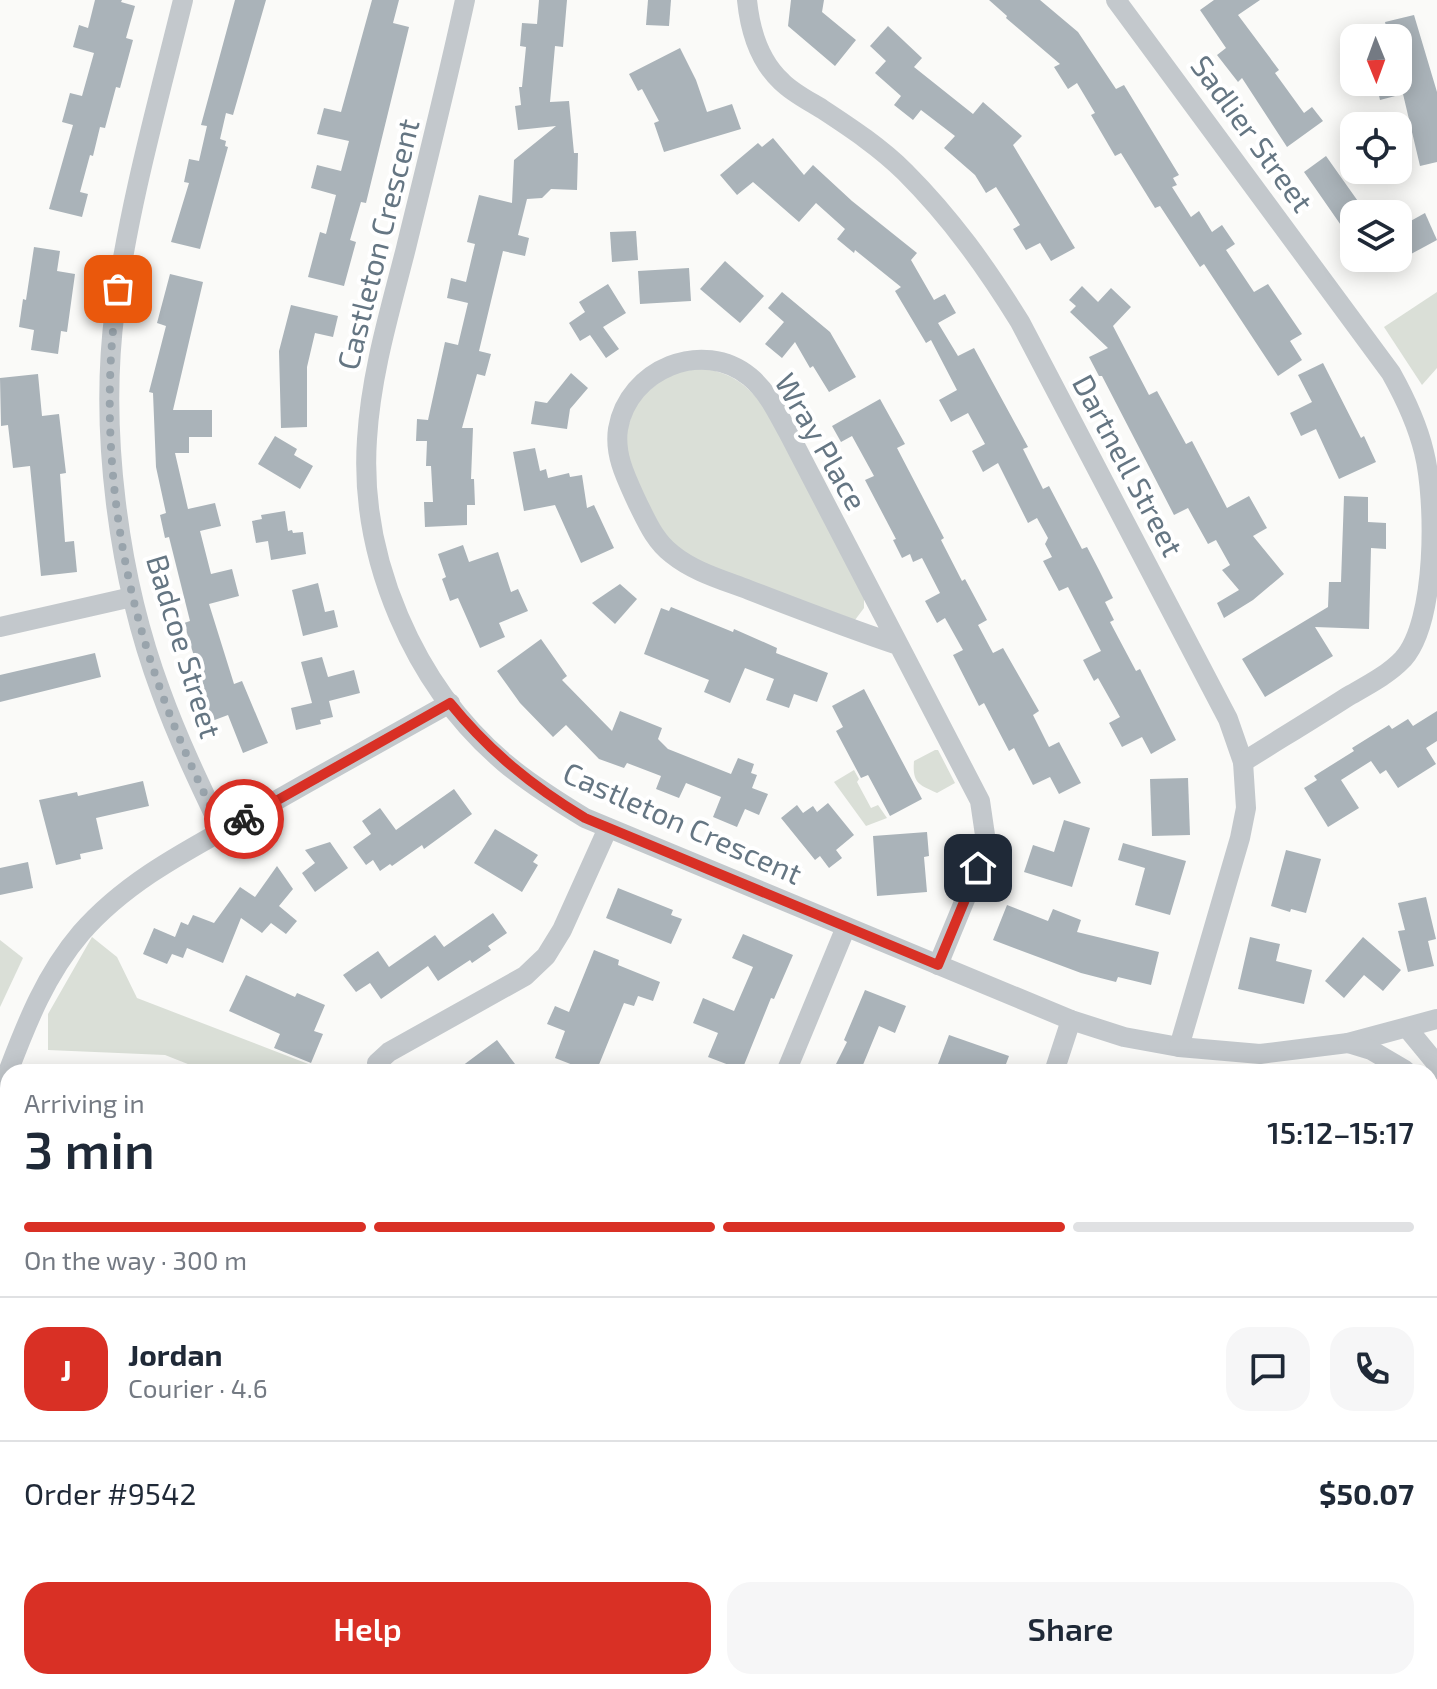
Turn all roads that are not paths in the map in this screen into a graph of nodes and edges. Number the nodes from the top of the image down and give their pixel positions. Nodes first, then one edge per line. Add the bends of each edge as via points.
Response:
1 (183, 0) edge
2 (465, 0) edge
3 (747, 0) edge
4 (1116, 0) edge
5 (132, 597) junction
6 (0, 627) edge
7 (898, 645) junction
8 (450, 703) junction
9 (1243, 762) junction
10 (608, 828) junction
11 (222, 831) junction
12 (846, 927) junction
13 (938, 965) junction
14 (1437, 1019) edge
15 (1071, 1020) junction
16 (1407, 1028) junction
17 (1348, 1043) junction
18 (1179, 1047) junction
19 (377, 1063) dead end
20 (1436, 1063) edge
21 (11, 1064) edge
22 (789, 1064) edge
23 (1057, 1064) edge
24 (1394, 1064) edge
25 (1405, 1064) edge

1 - 5 street, Badcoe Street via 130,218 114,312 111,435 117,516
2 - 8 street, Castleton Crescent via 378,357 367,442 368,499 386,583 406,634
3 - 9 street, Dartnell Street via 758,48 782,83 855,130 902,169 985,266 1020,322 1221,705
4 - 9 street, Sadlier Street via 1391,373 1424,452 1431,497 1426,606 1408,652 1383,675
5 - 6 street
5 - 11 street, Badcoe Street via 171,717
7 - 7 street, Wray Place via 764,390 726,363 701,358 682,361 643,381 621,415 617,445 625,477 660,543 688,566
7 - 13 street, Wray Place via 980,801 985,835 978,868
8 - 10 street, Castleton Crescent via 523,777
8 - 11 street
9 - 18 street, Dartnell Street via 1246,808 1240,838
10 - 12 street, Castleton Crescent
10 - 19 street via 546,956 525,976
11 - 21 street via 111,901 80,934 43,989
12 - 13 street, Castleton Crescent
12 - 22 street
13 - 15 street, Castleton Crescent
14 - 16 street, Castleton Crescent
15 - 18 street, Castleton Crescent
15 - 23 street
16 - 17 street, Castleton Crescent
16 - 20 street
16 - 25 street
17 - 18 street, Castleton Crescent via 1260,1054
17 - 24 street

